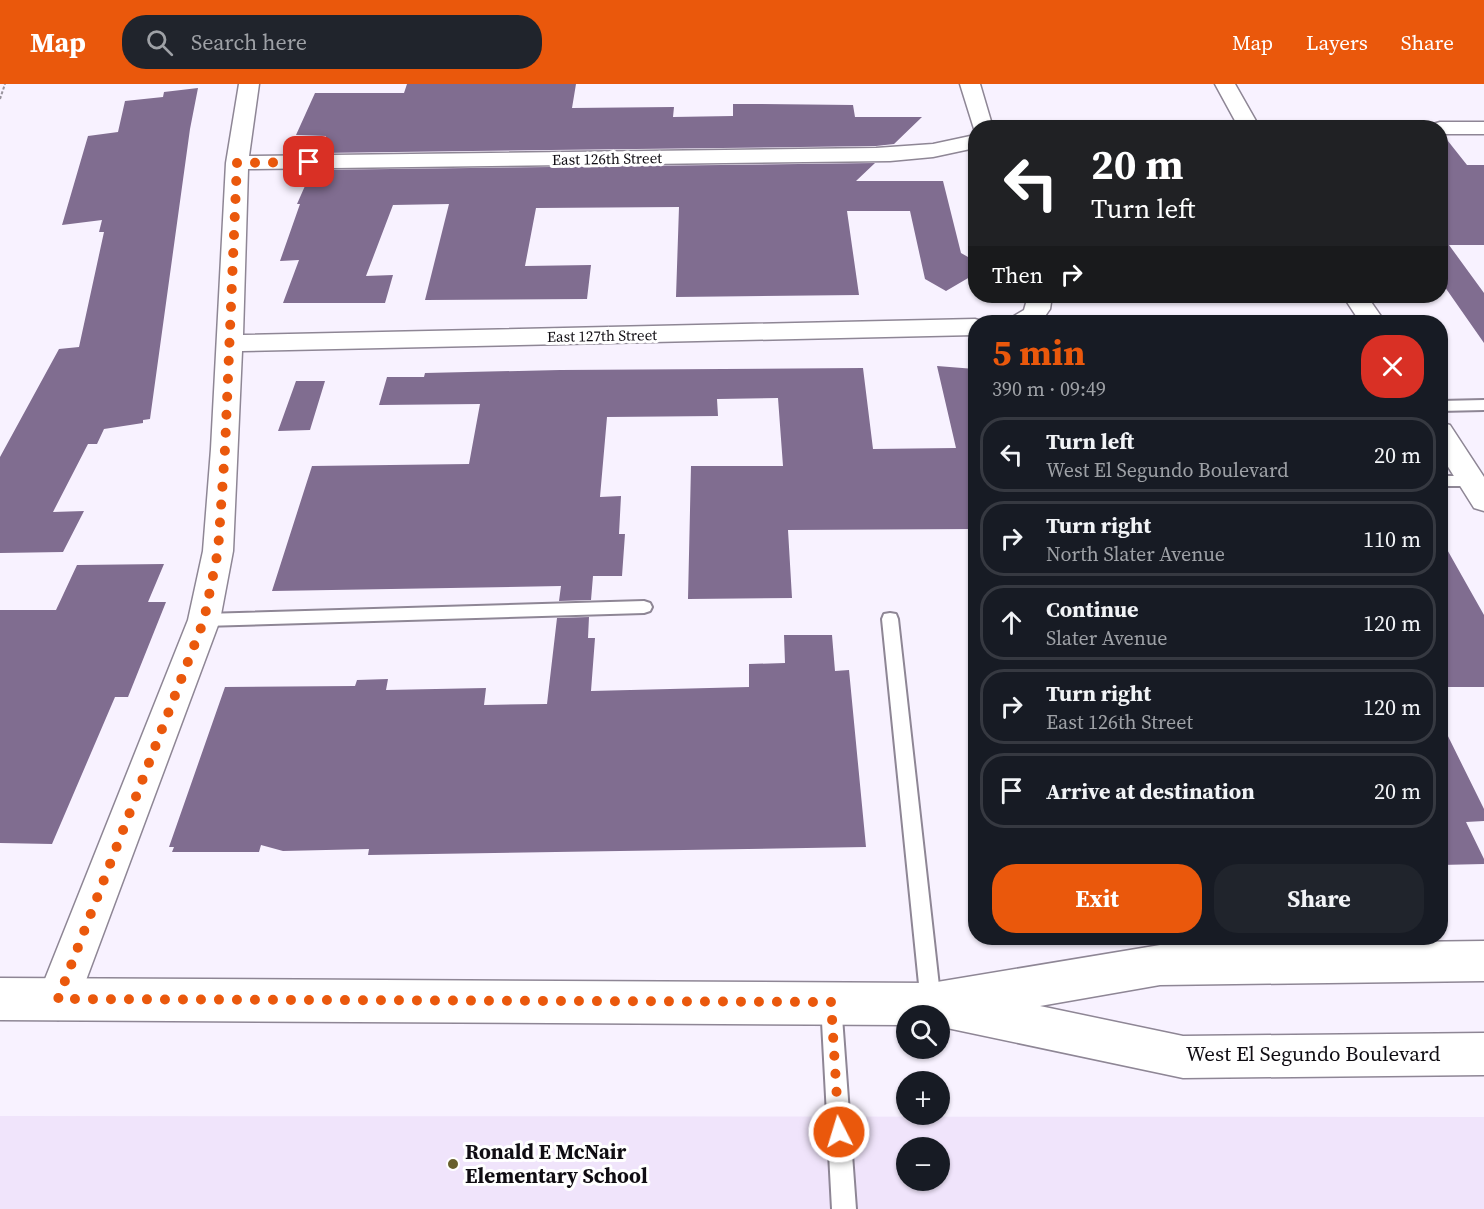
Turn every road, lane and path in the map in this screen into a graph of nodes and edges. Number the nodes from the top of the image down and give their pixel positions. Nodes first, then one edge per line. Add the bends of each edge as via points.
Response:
1 (5, 84) edge
2 (249, 84) edge
3 (970, 84) edge
4 (1225, 84) edge
5 (0, 99) edge
6 (981, 120) edge
7 (1245, 120) edge
8 (1448, 128) edge
9 (1484, 128) edge
10 (968, 143) edge
11 (237, 163) junction
12 (968, 327) edge
13 (230, 343) junction
14 (1484, 405) edge
15 (1448, 421) edge
16 (1448, 438) edge
17 (1448, 483) edge
18 (1478, 490) edge
19 (644, 607) dead end
20 (890, 619) dead end
21 (204, 620) junction
22 (1219, 950) edge
23 (1484, 962) edge
24 (0, 999) edge
25 (58, 999) junction
26 (831, 1002) junction
27 (931, 1004) junction
28 (1484, 1054) edge
29 (844, 1209) edge

1 - 5 path
2 - 11 street
3 - 6 street
4 - 7 street
8 - 9 street
10 - 11 street, East 126th Street via 917,154 861,156
11 - 13 street
12 - 13 street, East 127th Street
13 - 21 street via 218,551
14 - 15 lane
16 - 18 street
17 - 18 lane
19 - 21 lane
20 - 27 lane
21 - 25 street
22 - 23 street, West El Segundo Boulevard
22 - 27 street, West El Segundo Boulevard via 1160,965
24 - 25 street, West El Segundo Boulevard
25 - 26 street, West El Segundo Boulevard
26 - 27 street, West El Segundo Boulevard
26 - 29 lane
27 - 28 street, West El Segundo Boulevard via 1183,1057

